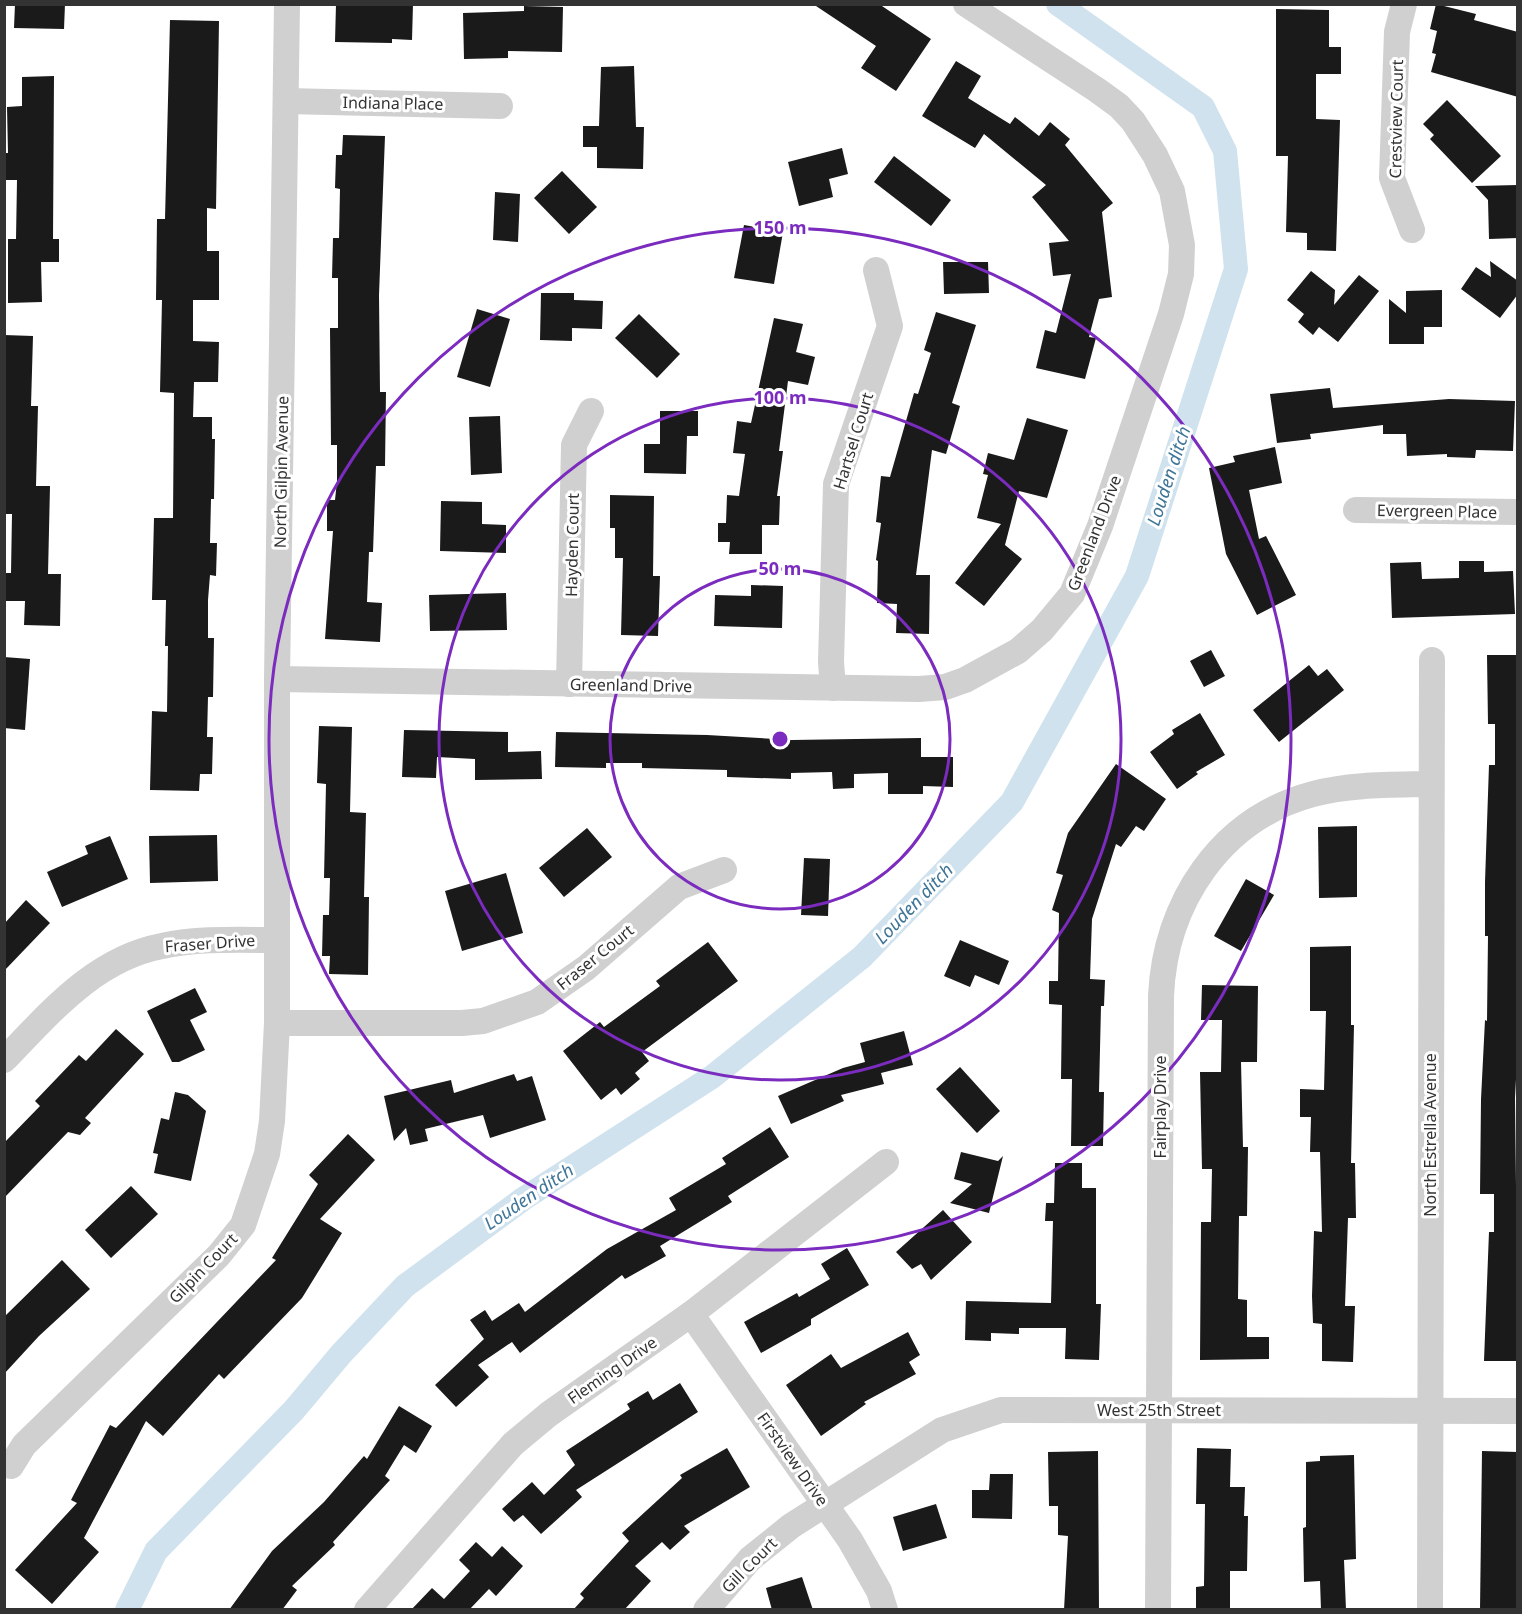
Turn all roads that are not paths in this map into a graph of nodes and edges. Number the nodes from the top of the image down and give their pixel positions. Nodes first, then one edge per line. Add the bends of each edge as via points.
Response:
1 (288, 4) edge
2 (966, 4) edge
3 (1404, 4) edge
4 (286, 100) junction
5 (500, 106) dead end
6 (1412, 230) dead end
7 (876, 270) dead end
8 (591, 411) dead end
9 (1356, 510) dead end
10 (1518, 512) edge
11 (1432, 660) dead end
12 (278, 679) junction
13 (569, 684) junction
14 (833, 688) junction
15 (1431, 784) junction
16 (724, 870) dead end
17 (276, 940) junction
18 (277, 1023) junction
19 (4, 1060) edge
20 (886, 1161) dead end
21 (691, 1314) junction
22 (1157, 1410) junction
23 (1518, 1411) edge
24 (1429, 1412) junction
25 (11, 1466) dead end
26 (826, 1506) junction
27 (367, 1610) edge
28 (706, 1610) edge
29 (885, 1610) edge
30 (1158, 1610) edge
31 (1430, 1610) edge

1 - 4 street, North Gilpin Avenue
2 - 14 street, Greenland Drive via 1097,90 1133,121 1172,191 1182,245 1181,274 1100,526 1072,594 1042,630 1002,662 945,687
3 - 6 street, Crestview Court via 1397,32 1392,178
4 - 5 street, Indiana Place
4 - 12 street, North Gilpin Avenue
7 - 14 street, Hartsel Court via 890,326 836,484
8 - 13 street, Hayden Court via 574,445
9 - 10 street, Evergreen Place
11 - 15 street, North Estrella Avenue
12 - 13 street, Greenland Drive
12 - 17 street, North Gilpin Avenue
13 - 14 street, Greenland Drive
15 - 22 street, Fairplay Drive via 1337,789 1283,803 1227,842 1205,866 1172,927 1162,962
15 - 24 street, North Estrella Avenue
16 - 18 street, Fraser Court via 679,887 571,980 515,1011 462,1023
17 - 18 street, Gilpin Court
17 - 19 street, Fraser Drive via 161,946 113,964 65,997
18 - 25 street, Gilpin Court via 267,1154 243,1225 219,1255 24,1445
20 - 21 street, Fleming Drive
21 - 26 street, Firstview Drive
21 - 27 street, Fleming Drive via 513,1444
22 - 24 street, West 25th Street
22 - 26 street, West 25th Street via 1001,1410 979,1416 942,1430
22 - 30 street, Fairplay Drive
23 - 24 street, West 25th Street
24 - 31 street, North Estrella Avenue
26 - 28 street, Gill Court via 764,1546
26 - 29 street, Firstview Drive via 879,1591

